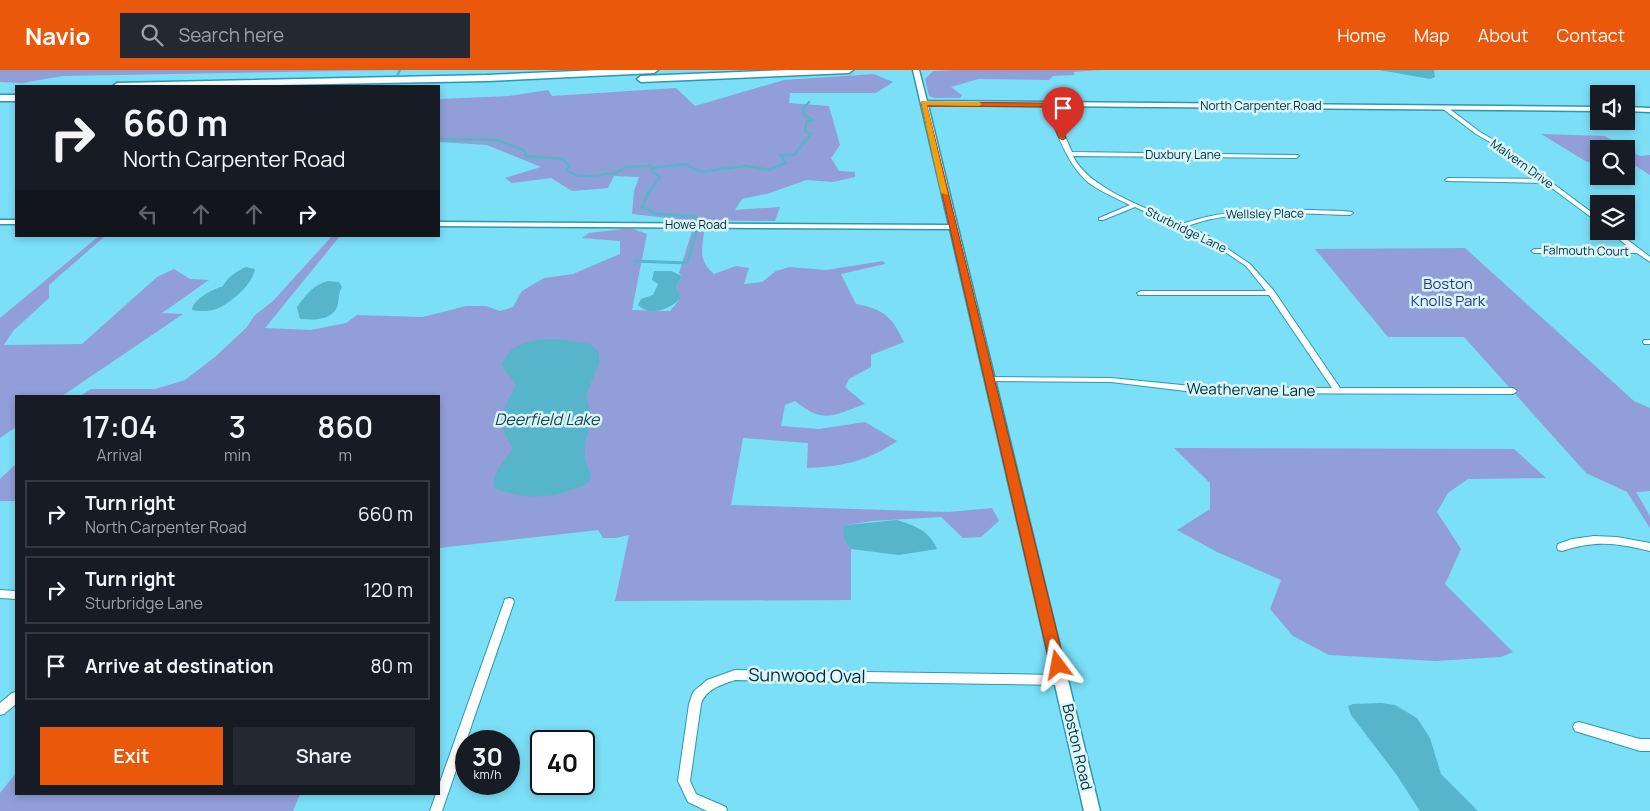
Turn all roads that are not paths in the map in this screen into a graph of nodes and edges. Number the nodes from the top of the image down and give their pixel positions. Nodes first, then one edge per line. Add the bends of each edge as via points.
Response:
1 (654, 70) edge
2 (849, 70) edge
3 (916, 74) edge
4 (163, 85) edge
5 (440, 87) edge
6 (0, 89) edge
7 (15, 89) edge
8 (0, 98) edge
9 (15, 98) edge
10 (924, 104) junction
11 (1048, 105) junction
12 (1445, 108) junction
13 (1590, 109) edge
14 (1635, 109) edge
15 (1650, 110) edge
16 (1070, 154) junction
17 (1296, 156) dead end
18 (1448, 180) dead end
19 (1546, 181) junction
20 (1135, 205) junction
21 (1350, 213) dead end
22 (1590, 214) edge
23 (1101, 219) dead end
24 (0, 222) edge
25 (15, 222) edge
26 (440, 224) edge
27 (1182, 226) junction
28 (953, 227) junction
29 (1623, 240) edge
30 (1534, 250) dead end
31 (1638, 252) junction
32 (1650, 260) edge
33 (1141, 293) dead end
34 (1271, 293) junction
35 (990, 379) junction
36 (1338, 390) junction
37 (1513, 391) dead end
38 (1562, 547) dead end
39 (1650, 548) edge
40 (0, 594) edge
41 (15, 595) edge
42 (509, 602) dead end
43 (1061, 680) junction
44 (15, 698) edge
45 (0, 710) edge
46 (1579, 727) dead end
47 (1650, 745) edge
48 (436, 811) edge
49 (721, 811) edge
50 (1092, 811) edge

1 - 4 highway via 487,78
2 - 5 highway
3 - 10 street, Boston Road
6 - 7 highway
8 - 9 highway
10 - 11 street, North Carpenter Road
10 - 28 street, Boston Road
11 - 12 street, North Carpenter Road
11 - 16 street, Sturbridge Lane
12 - 13 street, North Carpenter Road
12 - 19 street, Malvern Drive
14 - 15 street
16 - 17 street, Duxbury Lane
16 - 20 street, Sturbridge Lane via 1077,168 1090,181
18 - 19 street
19 - 22 street, Malvern Drive
20 - 23 street
20 - 27 street, Sturbridge Lane
21 - 27 street, Wellsley Place via 1229,213
24 - 25 street
26 - 28 street, Howe Road
27 - 34 street, Sturbridge Lane via 1237,256 1258,275
28 - 35 street, Boston Road
29 - 31 street
30 - 31 street, Falmouth Court
31 - 32 street
33 - 34 street
34 - 36 street, Sturbridge Lane
35 - 36 street, Weathervane Lane via 1111,380 1186,390
35 - 43 street, Boston Road
36 - 37 street, Weathervane Lane
38 - 39 street via 1586,540 1609,540
40 - 41 street
42 - 48 street
43 - 49 street, Sunwood Oval via 735,675 718,679 704,688 695,704 684,781 692,798
43 - 50 street, Boston Road
44 - 45 street
46 - 47 street

